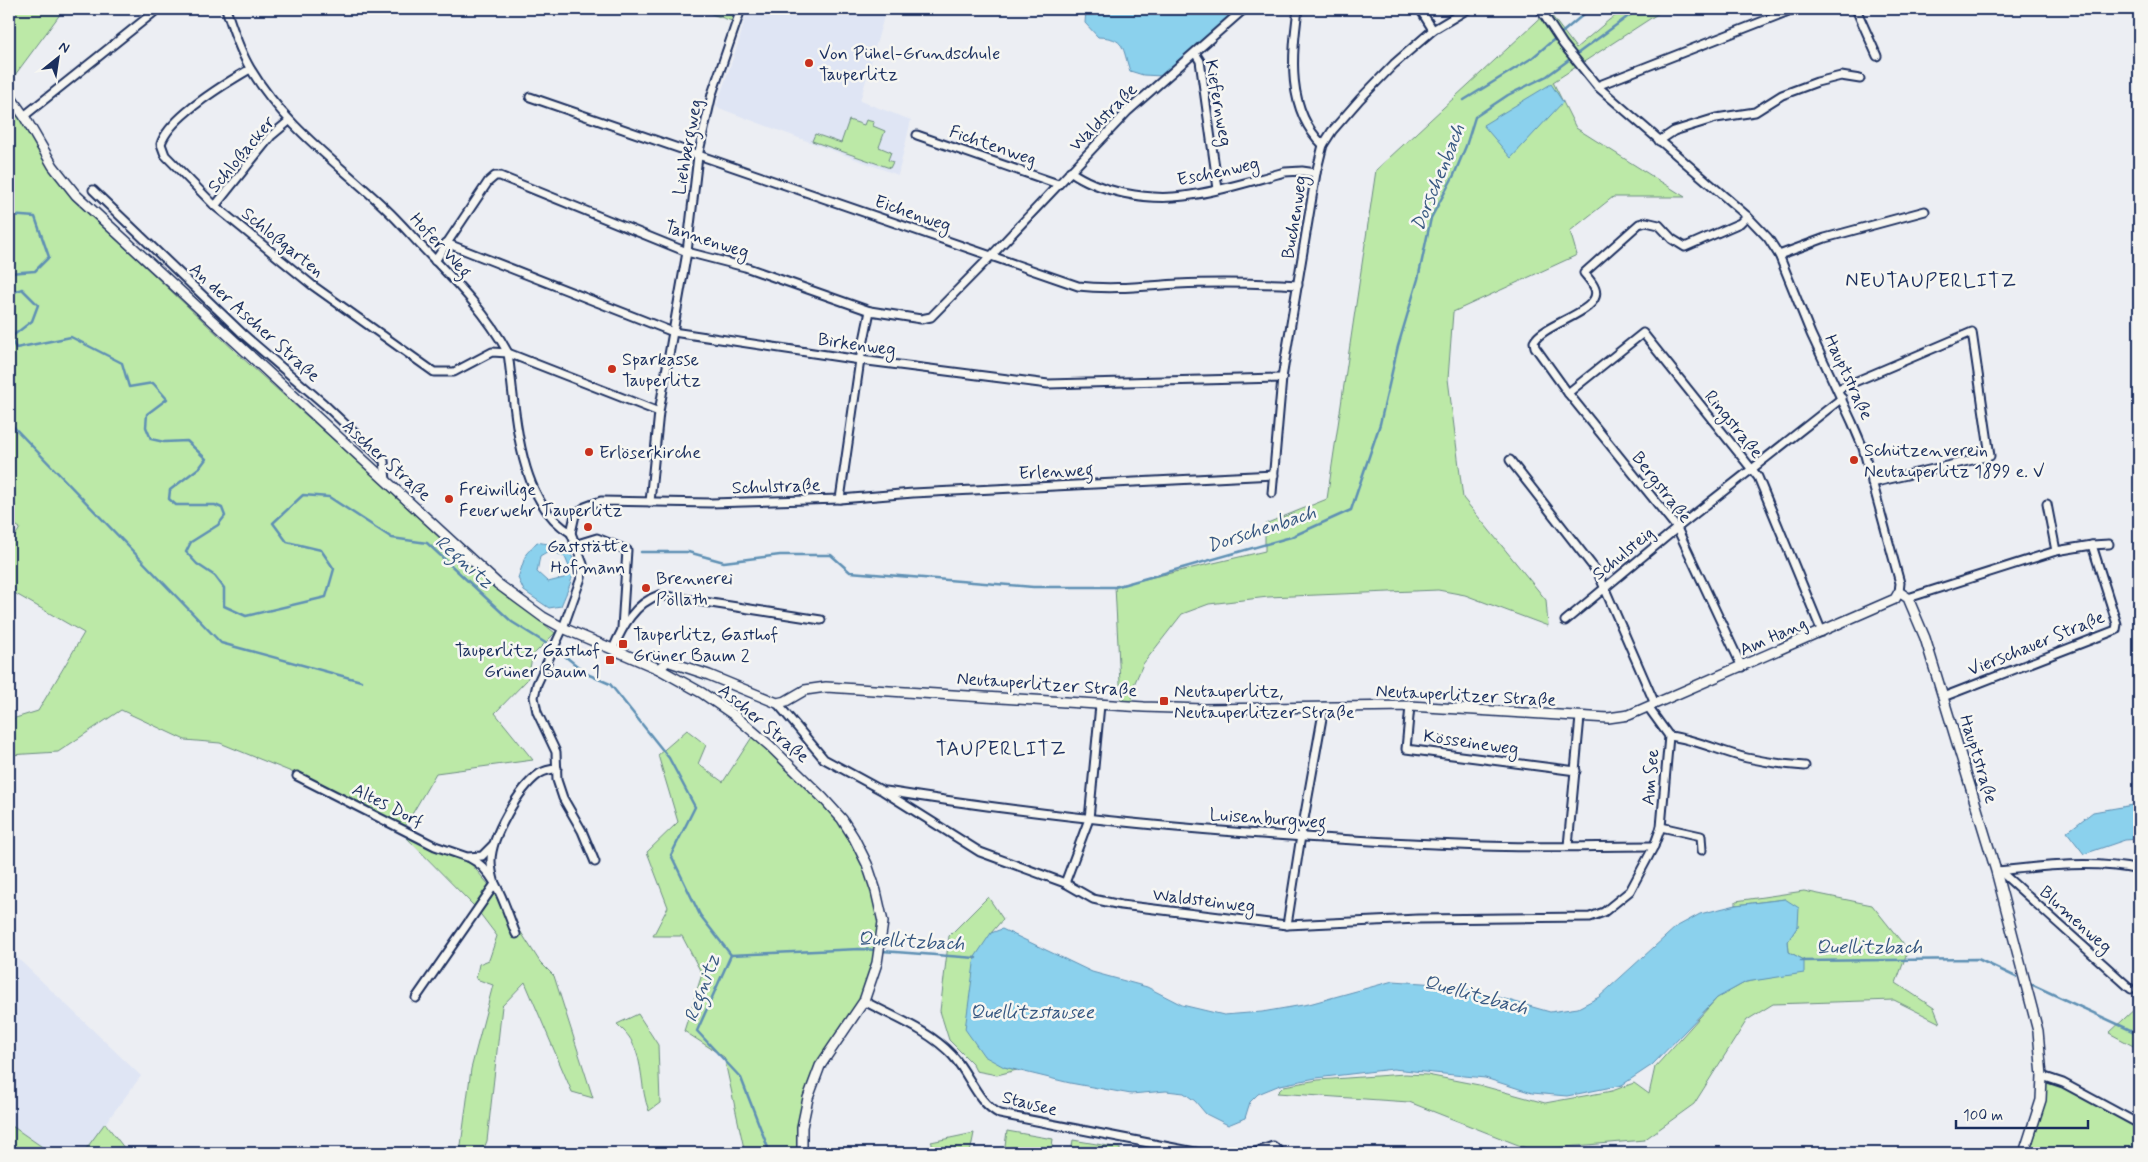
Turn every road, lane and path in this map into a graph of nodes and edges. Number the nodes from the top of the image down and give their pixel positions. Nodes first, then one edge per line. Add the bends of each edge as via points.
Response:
1 (158, 9) edge
2 (226, 9) edge
3 (741, 9) edge
4 (1244, 9) edge
5 (1298, 9) edge
6 (1420, 9) edge
7 (1468, 9) edge
8 (1540, 9) edge
9 (1794, 9) edge
10 (1856, 9) edge
11 (1433, 30) junction
12 (1195, 53) junction
13 (1876, 56) dead end
14 (250, 69) junction
15 (1860, 79) dead end
16 (1597, 86) junction
17 (9, 95) edge
18 (530, 97) dead end
19 (24, 116) junction
20 (289, 120) junction
21 (917, 135) dead end
22 (1659, 141) junction
23 (1323, 146) junction
24 (698, 156) junction
25 (1070, 171) junction
26 (1316, 173) junction
27 (1058, 184) junction
28 (1218, 189) junction
29 (93, 190) dead end
30 (215, 206) junction
31 (1925, 211) dead end
32 (1746, 216) junction
33 (446, 243) junction
34 (687, 252) junction
35 (992, 255) junction
36 (1780, 255) junction
37 (435, 261) junction
38 (1298, 286) junction
39 (870, 311) junction
40 (673, 332) junction
41 (508, 353) junction
42 (860, 360) junction
43 (1282, 378) junction
44 (1838, 389) junction
45 (1568, 392) junction
46 (1842, 398) junction
47 (659, 412) junction
48 (1510, 460) dead end
49 (1751, 470) junction
50 (1274, 475) junction
51 (386, 480) junction
52 (1872, 483) junction
53 (1272, 493) dead end
54 (840, 499) junction
55 (650, 502) junction
56 (2047, 504) dead end
57 (1677, 528) junction
58 (571, 533) junction
59 (2109, 544) dead end
60 (574, 545) junction
61 (2092, 545) junction
62 (2056, 551) junction
63 (1604, 587) junction
64 (1899, 592) junction
65 (1908, 598) junction
66 (821, 620) dead end
67 (1565, 621) dead end
68 (563, 628) junction
69 (622, 628) junction
70 (1822, 632) junction
71 (613, 649) junction
72 (1742, 667) junction
73 (659, 669) junction
74 (1943, 697) junction
75 (777, 703) junction
76 (1100, 705) junction
77 (1410, 706) junction
78 (1651, 706) junction
79 (1324, 708) junction
80 (1580, 717) junction
81 (1669, 736) junction
82 (1804, 766) dead end
83 (557, 768) junction
84 (1576, 771) junction
85 (297, 776) dead end
86 (883, 791) junction
87 (1089, 819) junction
88 (1661, 827) junction
89 (1301, 836) junction
90 (495, 842) junction
91 (1568, 846) junction
92 (1654, 846) junction
93 (1702, 850) dead end
94 (467, 857) junction
95 (595, 862) dead end
96 (2139, 870) edge
97 (1998, 871) junction
98 (1065, 883) junction
99 (495, 884) junction
100 (1288, 925) junction
101 (516, 934) dead end
102 (2131, 989) dead end
103 (416, 998) dead end
104 (864, 1001) junction
105 (2042, 1076) junction
106 (2139, 1124) edge
107 (802, 1153) edge
108 (1200, 1153) edge
109 (1252, 1153) edge
110 (1281, 1153) edge
111 (2024, 1153) edge

1 - 19 street
2 - 14 street, Hofer Weg
3 - 24 street, Liehbergweg via 712,94
4 - 12 street, Waldstraße
5 - 23 street via 1294,81 1298,103 1306,124
6 - 11 street
7 - 11 street, Buchenweg
8 - 16 street, Hauptstraße
9 - 16 street
10 - 13 street
11 - 23 street, Buchenweg via 1360,99
12 - 25 street, Waldstraße via 1128,111
12 - 28 street, Kiefernweg via 1200,61
14 - 20 street, Hofer Weg
14 - 30 street, Schloßgarten via 215,90 169,128 161,144 165,155
15 - 22 street via 1841,76 1817,82 1782,95 1755,112 1694,124
16 - 22 street, Hauptstraße
17 - 19 street, Ascher Straße
18 - 24 street, Eichenweg
19 - 51 street, Ascher Straße via 53,166 76,195
20 - 30 street, Schloßacker via 270,136
20 - 37 street, Hofer Weg via 386,210
21 - 27 street, Fichtenweg
22 - 32 street, Hauptstraße
23 - 26 street, Buchenweg
24 - 34 street, Liehbergweg
24 - 35 street, Eichenweg
25 - 27 street, Waldstraße
25 - 28 street, Eschenweg via 1082,180 1111,191 1145,196 1183,196
26 - 28 street, Eschenweg via 1285,172
26 - 38 street, Buchenweg
27 - 35 street, Waldstraße
29 - 51 street, An der Ascher Straße via 244,335 384,461
30 - 41 street, Schloßgarten via 312,285 434,372 454,372 492,352
31 - 36 street via 1825,238
32 - 36 street, Hauptstraße
32 - 45 street, Bergstraße via 1740,223 1685,247 1659,225 1639,224 1584,273 1596,290 1589,307 1541,332 1534,342
33 - 34 street, Tannenweg via 488,182 500,176
33 - 37 street, Tannenweg
33 - 40 street, Birkenweg
34 - 39 street, Tannenweg via 746,267
34 - 40 street, Liehbergweg
35 - 38 street, Eichenweg via 1078,286 1102,289 1234,282
35 - 39 street, Tannenweg via 931,317 921,319
36 - 44 street, Hauptstraße via 1811,334
37 - 41 street, Hofer Weg via 486,317
38 - 43 street, Buchenweg
39 - 42 street, Schulstraße
40 - 42 street, Birkenweg
40 - 47 street, Liehbergweg
41 - 47 street
41 - 58 street, Hofer Weg via 522,455 528,474 540,501 559,526
42 - 43 street, Birkenweg via 1048,384
42 - 54 street, Schulstraße
43 - 50 street, Buchenweg
44 - 46 street, Hauptstraße
44 - 52 street via 1972,332 1990,456
45 - 49 street, Ringstraße via 1643,333
45 - 57 street, Bergstraße
46 - 49 street, Schulsteig
46 - 52 street, Hauptstraße via 1863,448
47 - 55 street, Liehbergweg
48 - 63 street, Am See via 1598,573
49 - 57 street, Schulsteig
49 - 70 street, Ringstraße via 1758,477
50 - 53 street, Buchenweg
50 - 54 street, Erlenweg
51 - 68 street, Ascher Straße via 498,584 523,604
52 - 64 street, Hauptstraße via 1900,583
54 - 55 street, Schulstraße
55 - 58 street, Schulstraße via 601,501 585,507 575,515
56 - 62 street
57 - 63 street, Schulsteig
57 - 72 street, Bergstraße
58 - 60 street
59 - 61 street
60 - 68 street via 583,564
60 - 69 street via 597,538 627,550
61 - 62 street
61 - 74 street, Vierschauer Straße via 2117,624 2116,630
62 - 65 street
63 - 67 street, Schulsteig
63 - 78 street, Am See
64 - 65 street
64 - 70 street, Am Hang via 1895,599
65 - 74 street, Hauptstraße via 1925,638
66 - 69 street via 659,596 648,599
68 - 71 street, Ascher Straße
68 - 83 street via 534,697 537,712 556,752
69 - 71 street
70 - 72 street, Am Hang
71 - 73 street, Ascher Straße
72 - 78 street, Am Hang
73 - 75 street via 667,661
73 - 104 street, Ascher Straße via 734,715 770,746 842,819 867,864 883,922 877,963
74 - 97 street, Hauptstraße
75 - 76 street, Neutauperlitzer Straße via 805,690 826,687
75 - 86 street, Waldsteinweg via 824,759
76 - 79 street, Neutauperlitzer Straße via 1203,709
76 - 87 street
77 - 79 street, Neutauperlitzer Straße
77 - 80 street, Neutauperlitzer Straße
77 - 84 street, Kösseineweg via 1406,749
78 - 80 street, Neutauperlitzer Straße via 1629,715
78 - 81 street, Am See
79 - 89 street
80 - 84 street
81 - 82 street via 1747,758
81 - 88 street, Am See
83 - 90 street, Altes Dorf via 540,773 524,789
83 - 95 street via 563,798
84 - 91 street
85 - 94 street, Altes Dorf via 435,846
86 - 87 street, Luisenburgweg
86 - 98 street, Waldsteinweg via 980,852
87 - 89 street, Luisenburgweg
87 - 98 street
88 - 92 street, Am See
88 - 93 street, Am See via 1702,836
89 - 91 street, Luisenburgweg via 1485,846
89 - 100 street
90 - 94 street, Altes Dorf via 482,856
90 - 99 street, Altes Dorf via 491,861
91 - 92 street, Luisenburgweg
92 - 100 street, Waldsteinweg via 1630,891 1604,912 1590,918
94 - 99 street, Altes Dorf via 481,865
96 - 97 street, Blumenweg via 2072,866
97 - 102 street, Blumenweg
97 - 105 street, Hauptstraße via 2038,1031
98 - 100 street, Waldsteinweg via 1093,899 1121,905
99 - 101 street, Altes Dorf
99 - 103 street
104 - 107 street, Ascher Straße via 820,1066 808,1098 802,1127
104 - 108 street, Stausee via 941,1045 953,1056 984,1103 1000,1114
105 - 106 street via 2063,1083
105 - 111 street, Hauptstraße via 2041,1100
109 - 110 street via 1273,1146

